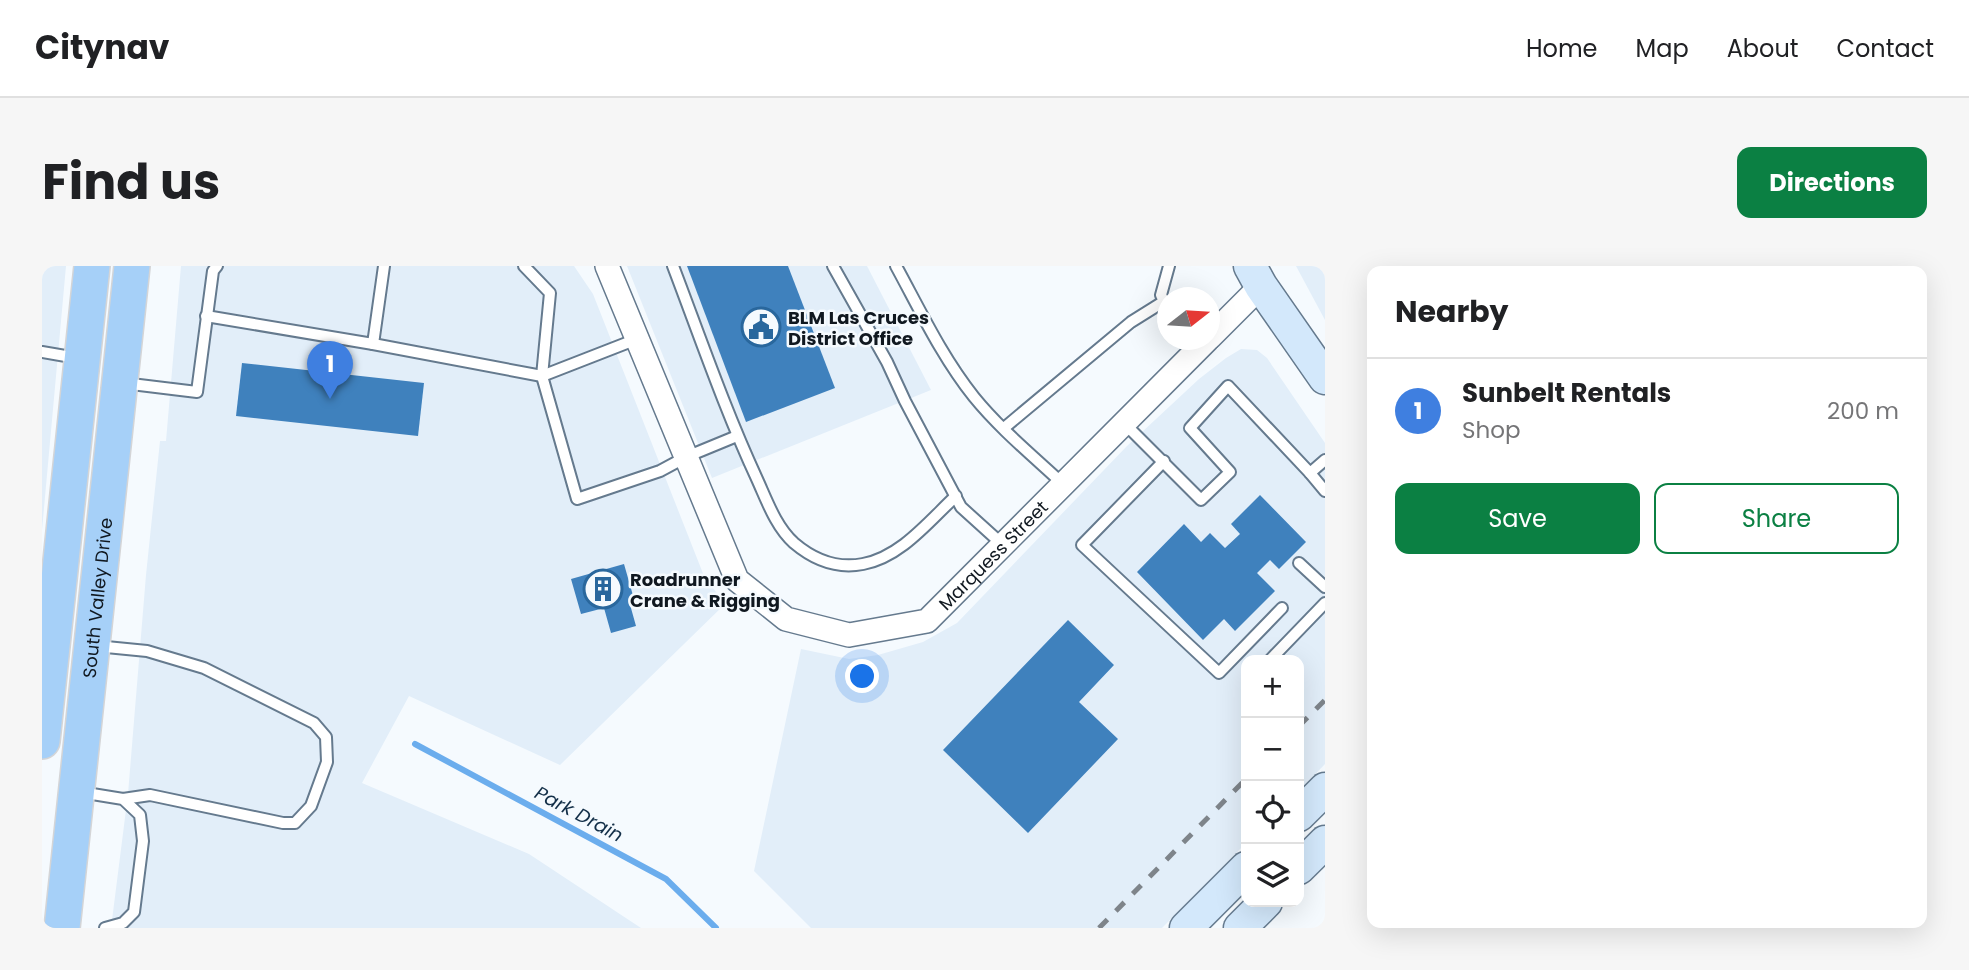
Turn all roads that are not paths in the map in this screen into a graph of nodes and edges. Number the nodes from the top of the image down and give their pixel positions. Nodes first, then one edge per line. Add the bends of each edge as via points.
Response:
1 (92, 266) edge
2 (132, 266) edge
3 (217, 266) edge
4 (384, 266) edge
5 (524, 266) edge
6 (607, 266) edge
7 (673, 266) edge
8 (833, 266) edge
9 (896, 266) edge
10 (1169, 266) edge
11 (1256, 276) edge
12 (1163, 287) edge
13 (1157, 309) edge
14 (206, 316) junction
15 (1220, 320) edge
16 (637, 339) junction
17 (373, 344) junction
18 (1194, 350) edge
19 (42, 352) edge
20 (83, 359) junction
21 (542, 376) junction
22 (1325, 378) edge
23 (120, 383) junction
24 (1124, 423) junction
25 (1004, 428) junction
26 (737, 436) junction
27 (686, 457) junction
28 (1325, 460) edge
29 (1164, 461) junction
30 (1310, 473) junction
31 (1063, 484) junction
32 (1325, 491) edge
33 (956, 496) junction
34 (1003, 545) junction
35 (1299, 563) dead end
36 (1325, 587) edge
37 (1325, 603) edge
38 (1282, 608) dead end
39 (93, 645) junction
40 (1275, 655) edge
41 (42, 741) edge
42 (1325, 789) edge
43 (77, 792) junction
44 (123, 799) junction
45 (1304, 810) edge
46 (1325, 842) edge
47 (1304, 863) edge
48 (1241, 873) edge
49 (1261, 907) edge
50 (62, 928) edge
51 (105, 928) edge
52 (1186, 928) edge
53 (1240, 928) edge

1 - 20 main road
2 - 23 main road, South Valley Drive
3 - 14 lane
4 - 17 lane
5 - 21 lane via 550,292
6 - 16 street, Marquess Street
7 - 26 lane
8 - 33 lane
9 - 25 lane via 941,349 974,397
10 - 12 lane
11 - 15 street, Marquess Street
11 - 22 main road
13 - 25 lane via 1131,322
14 - 17 lane
14 - 23 lane via 197,392
16 - 21 lane
16 - 27 street, Marquess Street
17 - 21 lane
18 - 24 street, Marquess Street
19 - 20 lane
20 - 41 main road
21 - 27 lane via 577,499 660,471
23 - 39 main road, South Valley Drive
24 - 29 lane
24 - 31 street, Marquess Street
25 - 31 lane
26 - 27 lane
26 - 33 lane via 778,523 793,542 819,560 840,566 890,555
27 - 34 street, Marquess Street via 737,580 786,620 849,635 927,621
28 - 30 lane
29 - 30 lane via 1201,500 1230,472 1190,428 1228,387
29 - 38 lane via 1082,545 1219,673
30 - 32 lane
31 - 34 street, Marquess Street
33 - 34 lane via 961,507
35 - 36 lane
37 - 40 lane
39 - 43 main road, South Valley Drive
39 - 44 lane via 147,651 204,668 314,723 326,737 327,762 311,806 295,822 150,795
42 - 45 main road
43 - 44 lane
43 - 50 main road, South Valley Drive
44 - 51 lane via 140,815 144,841 139,884 134,912 123,923
46 - 47 main road
48 - 52 main road
49 - 53 main road

